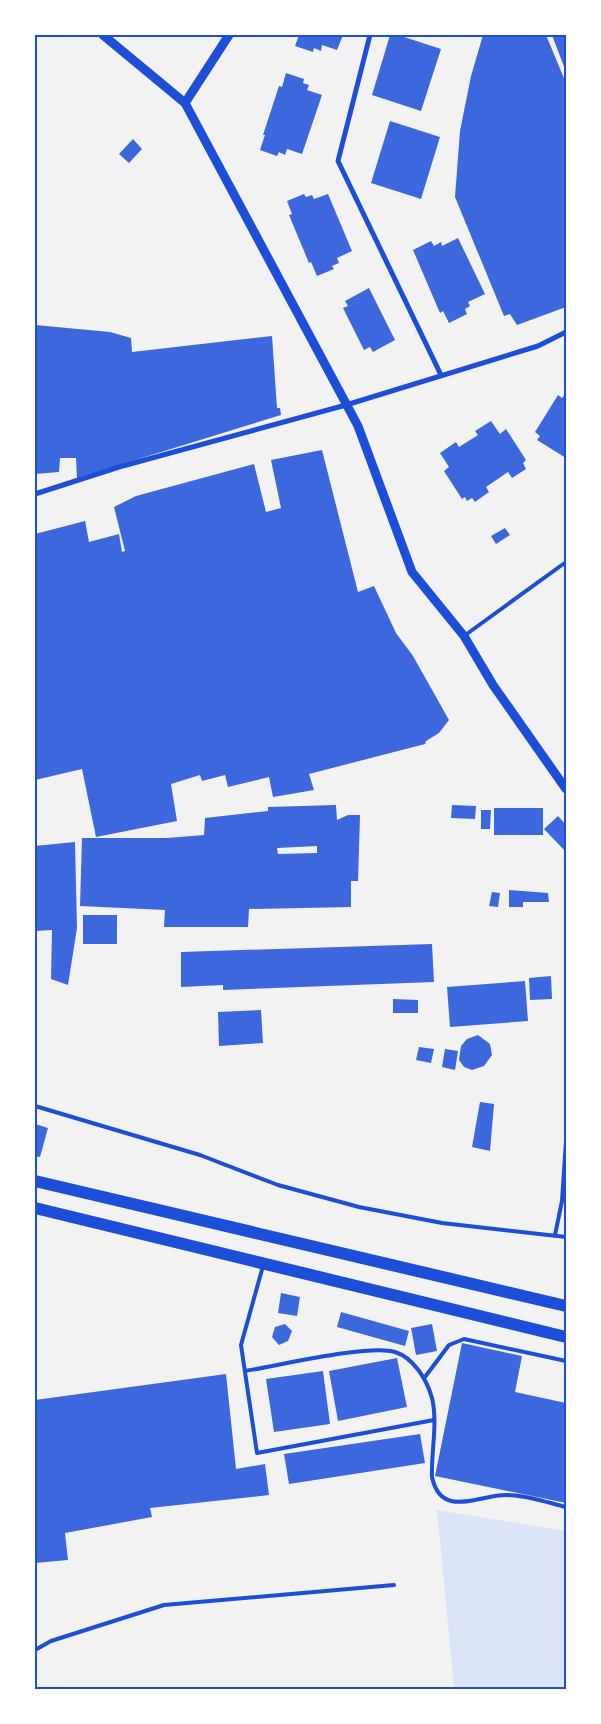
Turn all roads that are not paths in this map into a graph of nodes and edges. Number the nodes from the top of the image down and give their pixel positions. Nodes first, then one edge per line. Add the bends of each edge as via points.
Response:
1 (103, 35) edge
2 (229, 35) edge
3 (370, 35) edge
4 (185, 103) junction
5 (566, 332) edge
6 (441, 376) junction
7 (346, 405) junction
8 (35, 494) edge
9 (566, 562) edge
10 (464, 636) junction
11 (566, 789) edge
12 (35, 1106) edge
13 (566, 1141) edge
14 (35, 1181) edge
15 (35, 1208) edge
16 (555, 1235) junction
17 (566, 1237) edge
18 (263, 1264) junction
19 (566, 1306) edge
20 (566, 1337) edge
21 (566, 1361) edge
22 (245, 1371) junction
23 (425, 1377) junction
24 (434, 1420) junction
25 (566, 1507) edge
26 (394, 1585) dead end
27 (35, 1650) edge

1 - 4 street
2 - 4 street
3 - 6 street via 338,162
4 - 7 street
5 - 6 street via 538,346
6 - 7 street
7 - 8 street via 119,467
7 - 10 street via 358,426 412,572
9 - 10 lane
10 - 11 street via 493,686
12 - 16 lane via 200,1155 278,1185 359,1208 442,1223
13 - 16 lane via 562,1201
14 - 19 main road
15 - 18 main road
16 - 17 lane
18 - 20 main road
18 - 22 lane via 241,1345
21 - 23 lane via 464,1339 449,1345
22 - 23 lane via 369,1350 388,1350 405,1357
22 - 24 lane via 257,1453
23 - 24 lane
24 - 25 lane via 432,1477 434,1489 443,1497 461,1503 494,1496 513,1496
26 - 27 lane via 164,1605 51,1641

